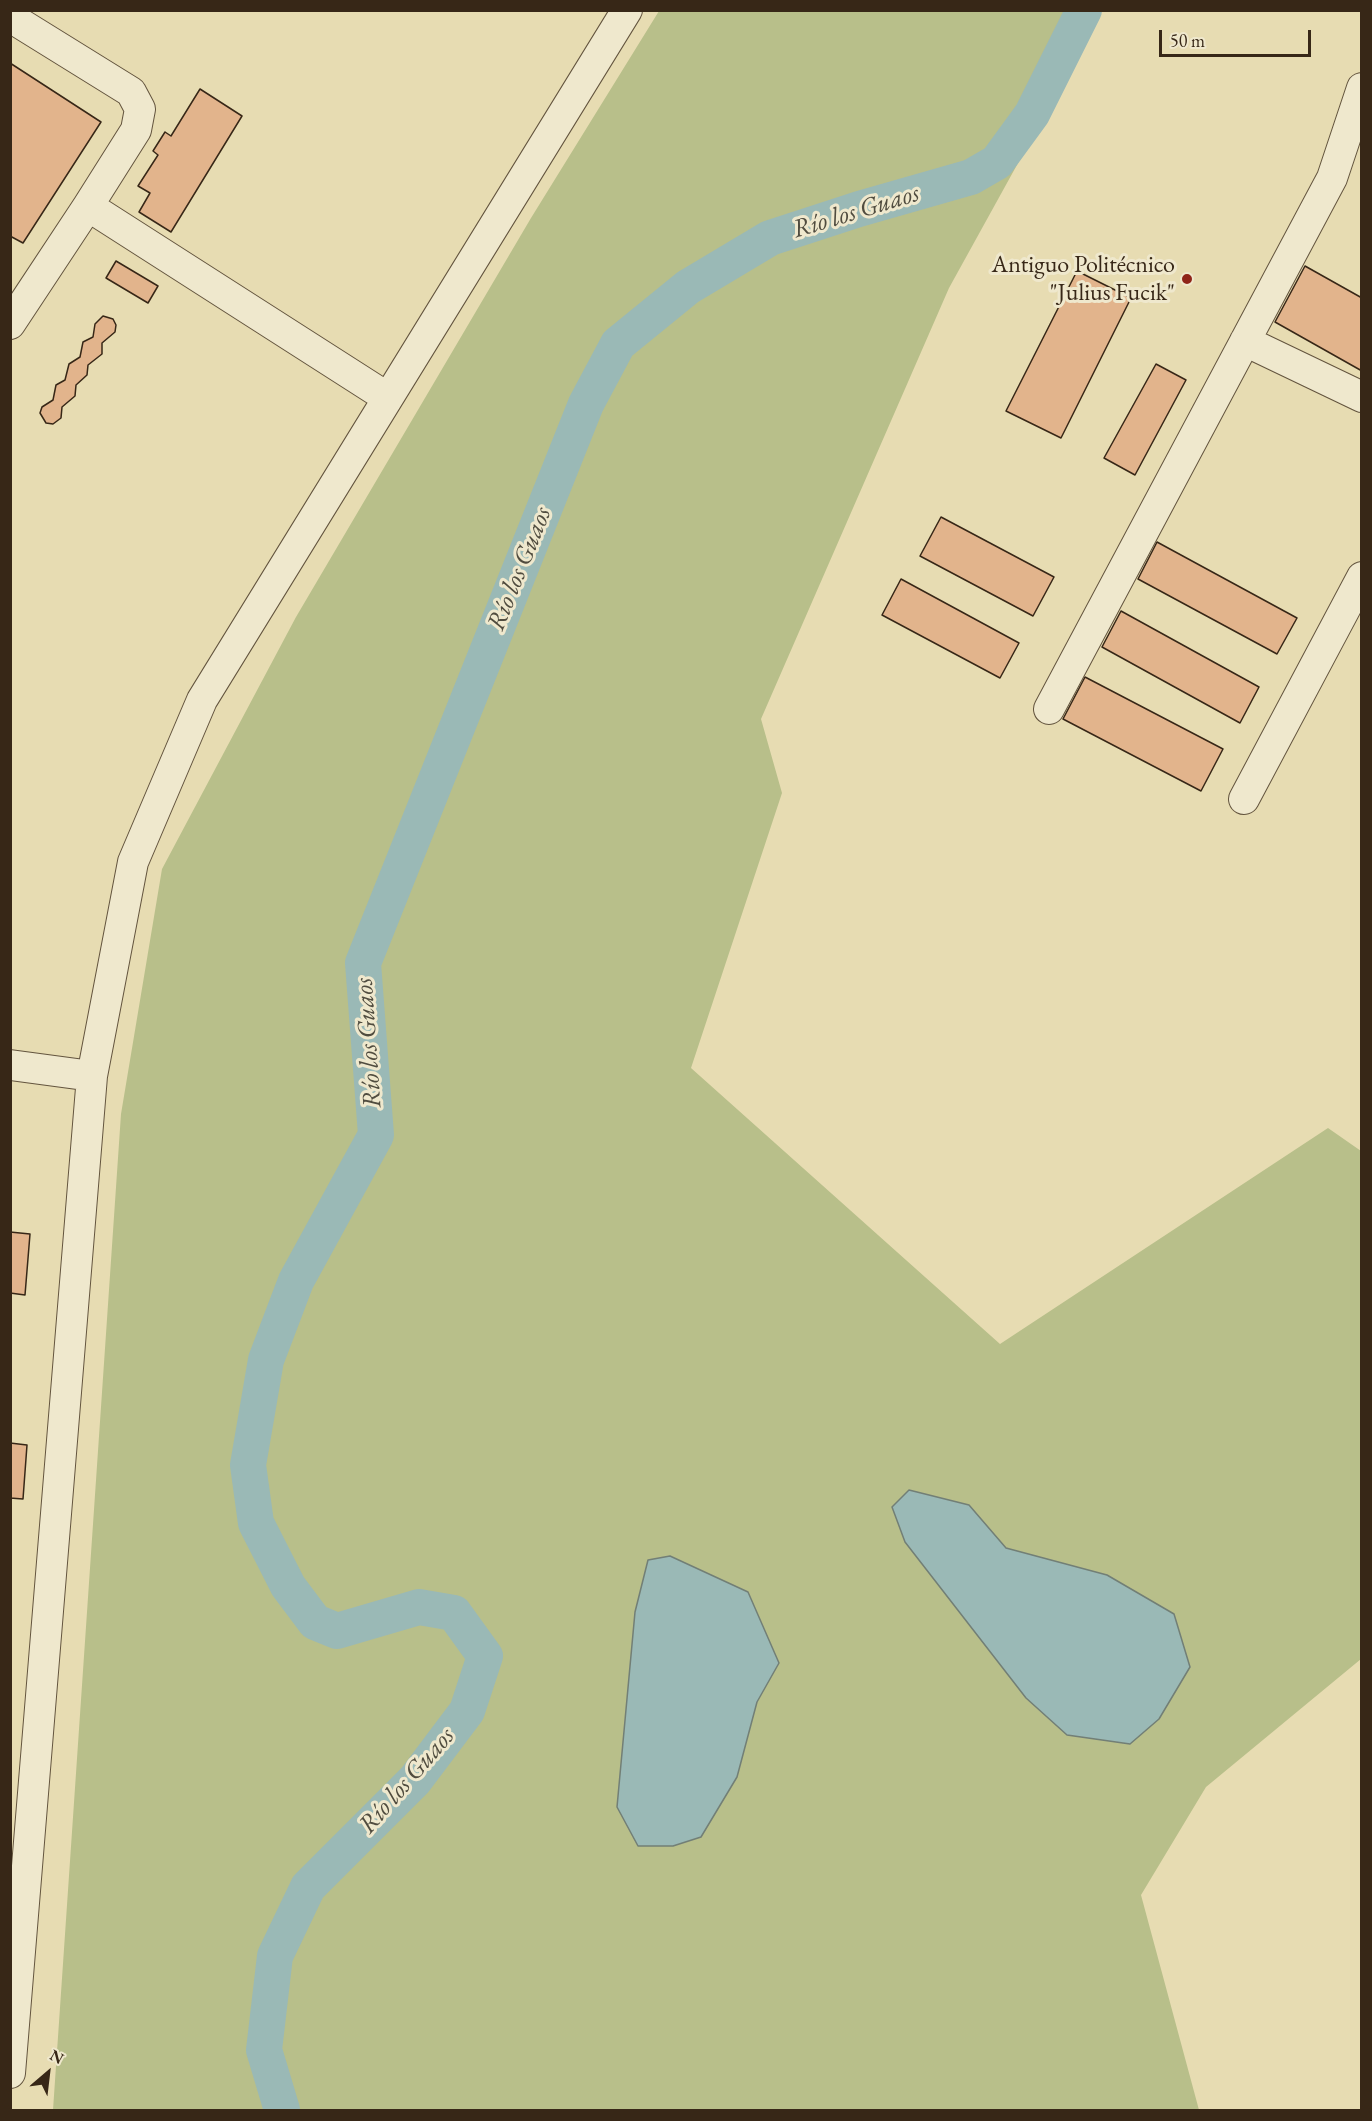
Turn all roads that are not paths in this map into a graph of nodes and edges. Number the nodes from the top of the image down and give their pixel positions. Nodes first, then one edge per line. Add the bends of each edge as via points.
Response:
1 (627, 10) edge
2 (10, 17) edge
3 (1362, 88) edge
4 (88, 206) junction
5 (10, 324) edge
6 (1245, 341) junction
7 (1362, 397) edge
8 (388, 398) junction
9 (1362, 577) edge
10 (1049, 709) dead end
11 (1244, 800) dead end
12 (10, 1065) edge
13 (92, 1076) junction
14 (10, 2073) edge

1 - 8 street
2 - 4 street via 131,92 140,109 136,130
3 - 6 street via 1332,178
4 - 5 street
4 - 8 street
6 - 7 street
6 - 10 street
8 - 13 street via 202,700 134,862
9 - 11 street
12 - 13 street
13 - 14 street

